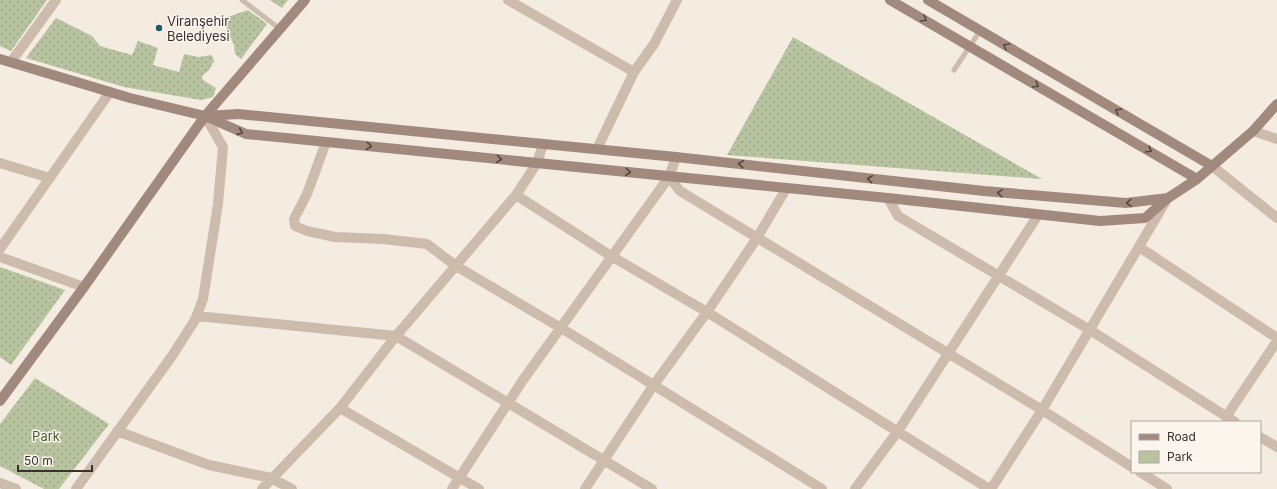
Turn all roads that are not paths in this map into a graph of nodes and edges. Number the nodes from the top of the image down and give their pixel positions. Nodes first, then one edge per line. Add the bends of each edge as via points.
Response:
1 (56, 0) edge
2 (242, 0) edge
3 (305, 0) edge
4 (508, 0) edge
5 (677, 0) edge
6 (890, 0) edge
7 (928, 0) edge
8 (280, 29) junction
9 (980, 31) junction
10 (970, 46) junction
11 (0, 59) edge
12 (11, 62) junction
13 (954, 70) dead end
14 (634, 72) junction
15 (110, 92) junction
16 (1277, 104) edge
17 (205, 116) junction
18 (1254, 131) junction
19 (1277, 139) edge
20 (326, 142) junction
21 (543, 144) junction
22 (597, 149) junction
23 (676, 157) junction
24 (0, 163) edge
25 (537, 163) junction
26 (1212, 166) junction
27 (669, 177) junction
28 (50, 178) junction
29 (1197, 178) junction
30 (786, 189) junction
31 (516, 195) junction
32 (888, 198) junction
33 (1168, 198) junction
34 (1038, 215) junction
35 (1277, 218) edge
36 (757, 238) junction
37 (1139, 247) junction
38 (0, 249) edge
39 (611, 256) junction
40 (0, 257) edge
41 (456, 266) junction
42 (999, 277) junction
43 (84, 287) junction
44 (707, 312) junction
45 (197, 316) junction
46 (561, 328) junction
47 (1090, 330) junction
48 (396, 336) junction
49 (1277, 338) edge
50 (1277, 342) edge
51 (949, 354) junction
52 (653, 386) junction
53 (0, 401) edge
54 (508, 403) junction
55 (340, 408) junction
56 (1042, 410) junction
57 (1226, 416) junction
58 (1234, 421) edge
59 (117, 432) junction
60 (898, 432) junction
61 (1261, 438) edge
62 (1277, 447) edge
63 (605, 460) junction
64 (1131, 466) edge
65 (1142, 473) edge
66 (460, 477) junction
67 (271, 478) junction
68 (0, 483) edge
69 (16, 489) edge
70 (76, 489) edge
71 (262, 489) edge
72 (292, 489) edge
73 (452, 489) edge
74 (479, 489) edge
75 (585, 489) edge
76 (652, 489) edge
77 (822, 489) edge
78 (855, 489) edge
79 (990, 489) edge
80 (1167, 489) edge

1 - 12 street
2 - 8 lane
3 - 8 street
4 - 14 street
5 - 14 street via 654,44
6 -> 10 street
7 - 9 street
8 - 17 street
9 - 10 lane
26 -> 9 street
10 - 13 lane
10 -> 29 street
11 - 12 street
12 - 15 street
14 - 22 street
15 - 17 street
15 - 28 street
16 - 18 street
17 -> 20 street via 246,134
17 - 21 street via 238,114
17 - 43 street
17 - 45 street via 223,147 218,204 204,299
18 - 19 street
18 - 26 street
20 -> 25 street
20 - 41 street via 307,194 294,219 295,226 335,236 427,244
21 - 22 street
21 - 25 street
22 - 23 street
23 - 27 street
33 -> 23 street via 1126,203 984,191
24 - 28 street
25 -> 27 street
25 - 31 street
26 - 29 street
26 - 35 street
27 - 30 street
27 - 36 street via 680,191
27 - 39 street
28 - 38 street
29 - 33 street
30 - 32 street
30 - 36 street
31 - 39 street
31 - 41 street
32 - 34 street
32 - 42 street via 898,216
33 - 34 street via 1145,218 1100,221
33 - 37 street
34 - 42 street
36 - 44 street
36 - 51 street
37 - 47 street
37 - 49 street
39 - 44 street
39 - 46 street
40 - 43 street
41 - 46 street
41 - 48 street
42 - 47 street
42 - 51 street
43 - 53 street
44 - 52 street
44 - 60 street
45 - 48 street
45 - 59 street via 172,356
46 - 52 street
46 - 54 street
47 - 56 street
47 - 57 street
48 - 54 street
48 - 55 street
50 - 57 street
51 - 56 street
51 - 60 street
52 - 63 street
52 - 77 street
54 - 63 street
54 - 66 street
55 - 66 street
55 - 67 street
56 - 64 street
56 - 79 street
57 - 58 street
59 - 67 street via 209,465
59 - 70 street
60 - 78 street
60 - 79 street
61 - 62 street
63 - 75 street
63 - 76 street
65 - 80 street
66 - 73 street
66 - 74 street
67 - 71 street
67 - 72 street
68 - 69 street

